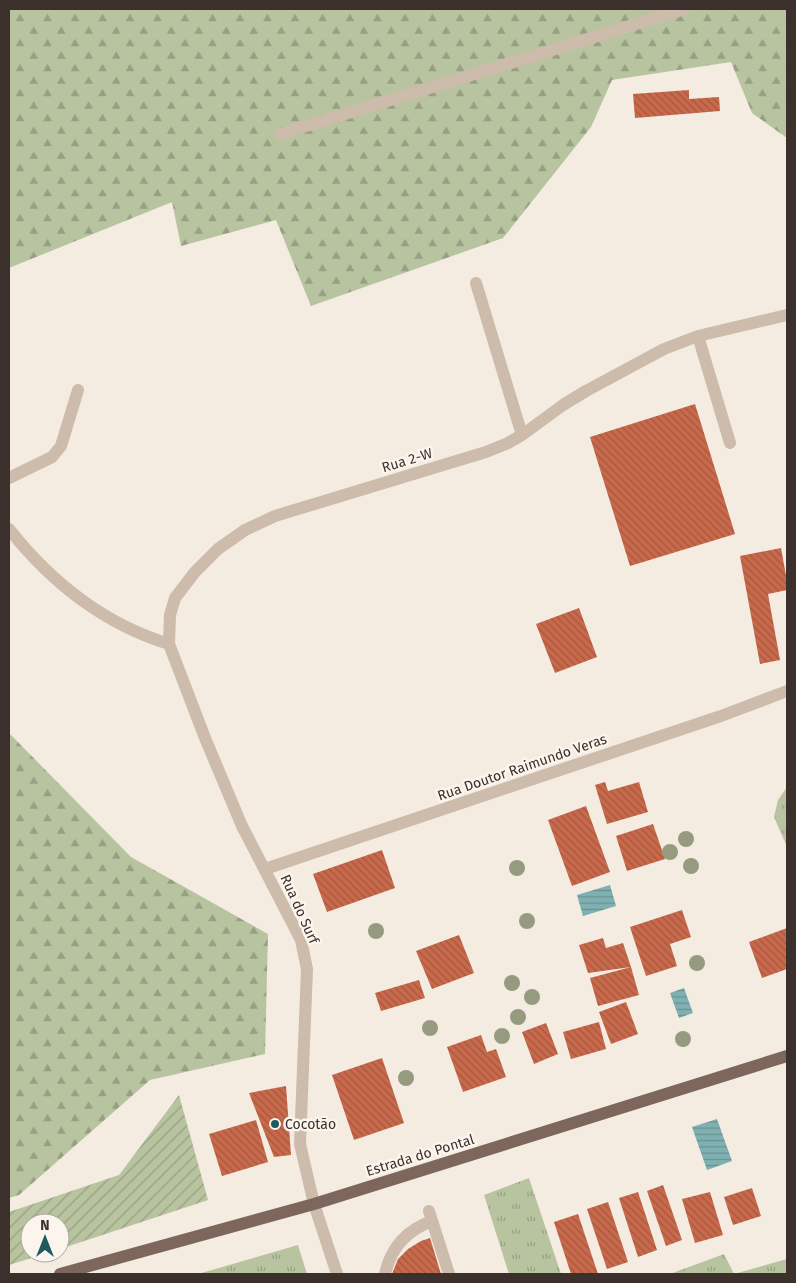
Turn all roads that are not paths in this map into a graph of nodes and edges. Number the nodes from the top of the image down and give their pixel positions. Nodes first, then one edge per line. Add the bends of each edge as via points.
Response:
1 (686, 9) edge
2 (280, 134) dead end
3 (476, 283) dead end
4 (787, 315) edge
5 (698, 336) junction
6 (78, 390) dead end
7 (522, 435) junction
8 (730, 443) dead end
9 (9, 478) edge
10 (9, 529) edge
11 (169, 644) junction
12 (787, 691) edge
13 (265, 869) junction
14 (787, 1056) edge
15 (314, 1204) junction
16 (60, 1274) edge
17 (337, 1274) edge
18 (385, 1274) edge
19 (449, 1274) edge

1 - 2 street
3 - 7 street
4 - 5 street, Rua 2-W
5 - 7 street, Rua 2-W via 664,349 586,391
5 - 8 street
6 - 9 street via 61,446 52,457
7 - 11 street, Rua 2-W via 486,452 275,516 245,530 195,572 175,598 170,615
10 - 11 street via 51,575 90,607 145,637
11 - 13 street, Rua do Surf via 242,826
12 - 13 street, Rua Doutor Raimundo Veras
13 - 15 street, Rua do Surf via 301,940 307,969 300,1144
14 - 15 main road, Estrada do Pontal
15 - 16 main road, Estrada do Pontal
15 - 17 street, Rua do Surf
18 - 19 street via 398,1245 431,1216

